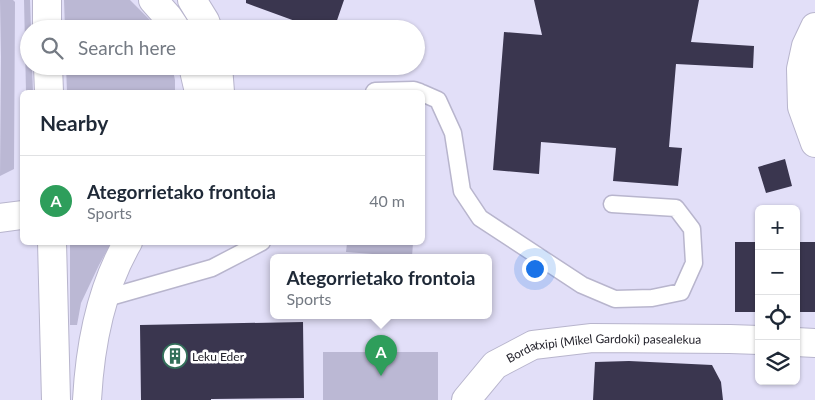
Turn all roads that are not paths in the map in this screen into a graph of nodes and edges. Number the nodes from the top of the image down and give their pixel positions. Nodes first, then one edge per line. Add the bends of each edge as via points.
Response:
1 (47, 0) edge
2 (153, 0) edge
3 (192, 0) edge
4 (47, 20) edge
5 (170, 20) edge
6 (204, 20) edge
7 (815, 27) edge
8 (48, 75) edge
9 (195, 75) edge
10 (219, 75) edge
11 (49, 90) edge
12 (199, 90) edge
13 (220, 90) edge
14 (425, 95) edge
15 (815, 143) edge
16 (612, 204) dead end
17 (20, 215) edge
18 (0, 218) edge
19 (52, 245) edge
20 (126, 245) edge
21 (256, 245) edge
22 (103, 299) junction
23 (755, 340) edge
24 (800, 342) edge
25 (815, 343) edge
26 (56, 400) edge
27 (87, 400) edge
28 (466, 400) edge

1 - 4 main road
2 - 5 main road
3 - 6 main road
7 - 15 main road via 806,46 801,69 802,107
8 - 11 main road
9 - 12 main road
10 - 13 main road
14 - 16 lane via 438,100 453,133 462,191 480,218 582,285 615,299 652,298 681,292 694,263 692,229 676,208
17 - 18 main road
19 - 26 main road
20 - 22 main road
21 - 22 lane via 212,268
22 - 27 main road via 95,329
23 - 28 main road, Bordatxipi (Mikel Gardoki) pasealekua via 592,338 533,345 495,365
24 - 25 main road

